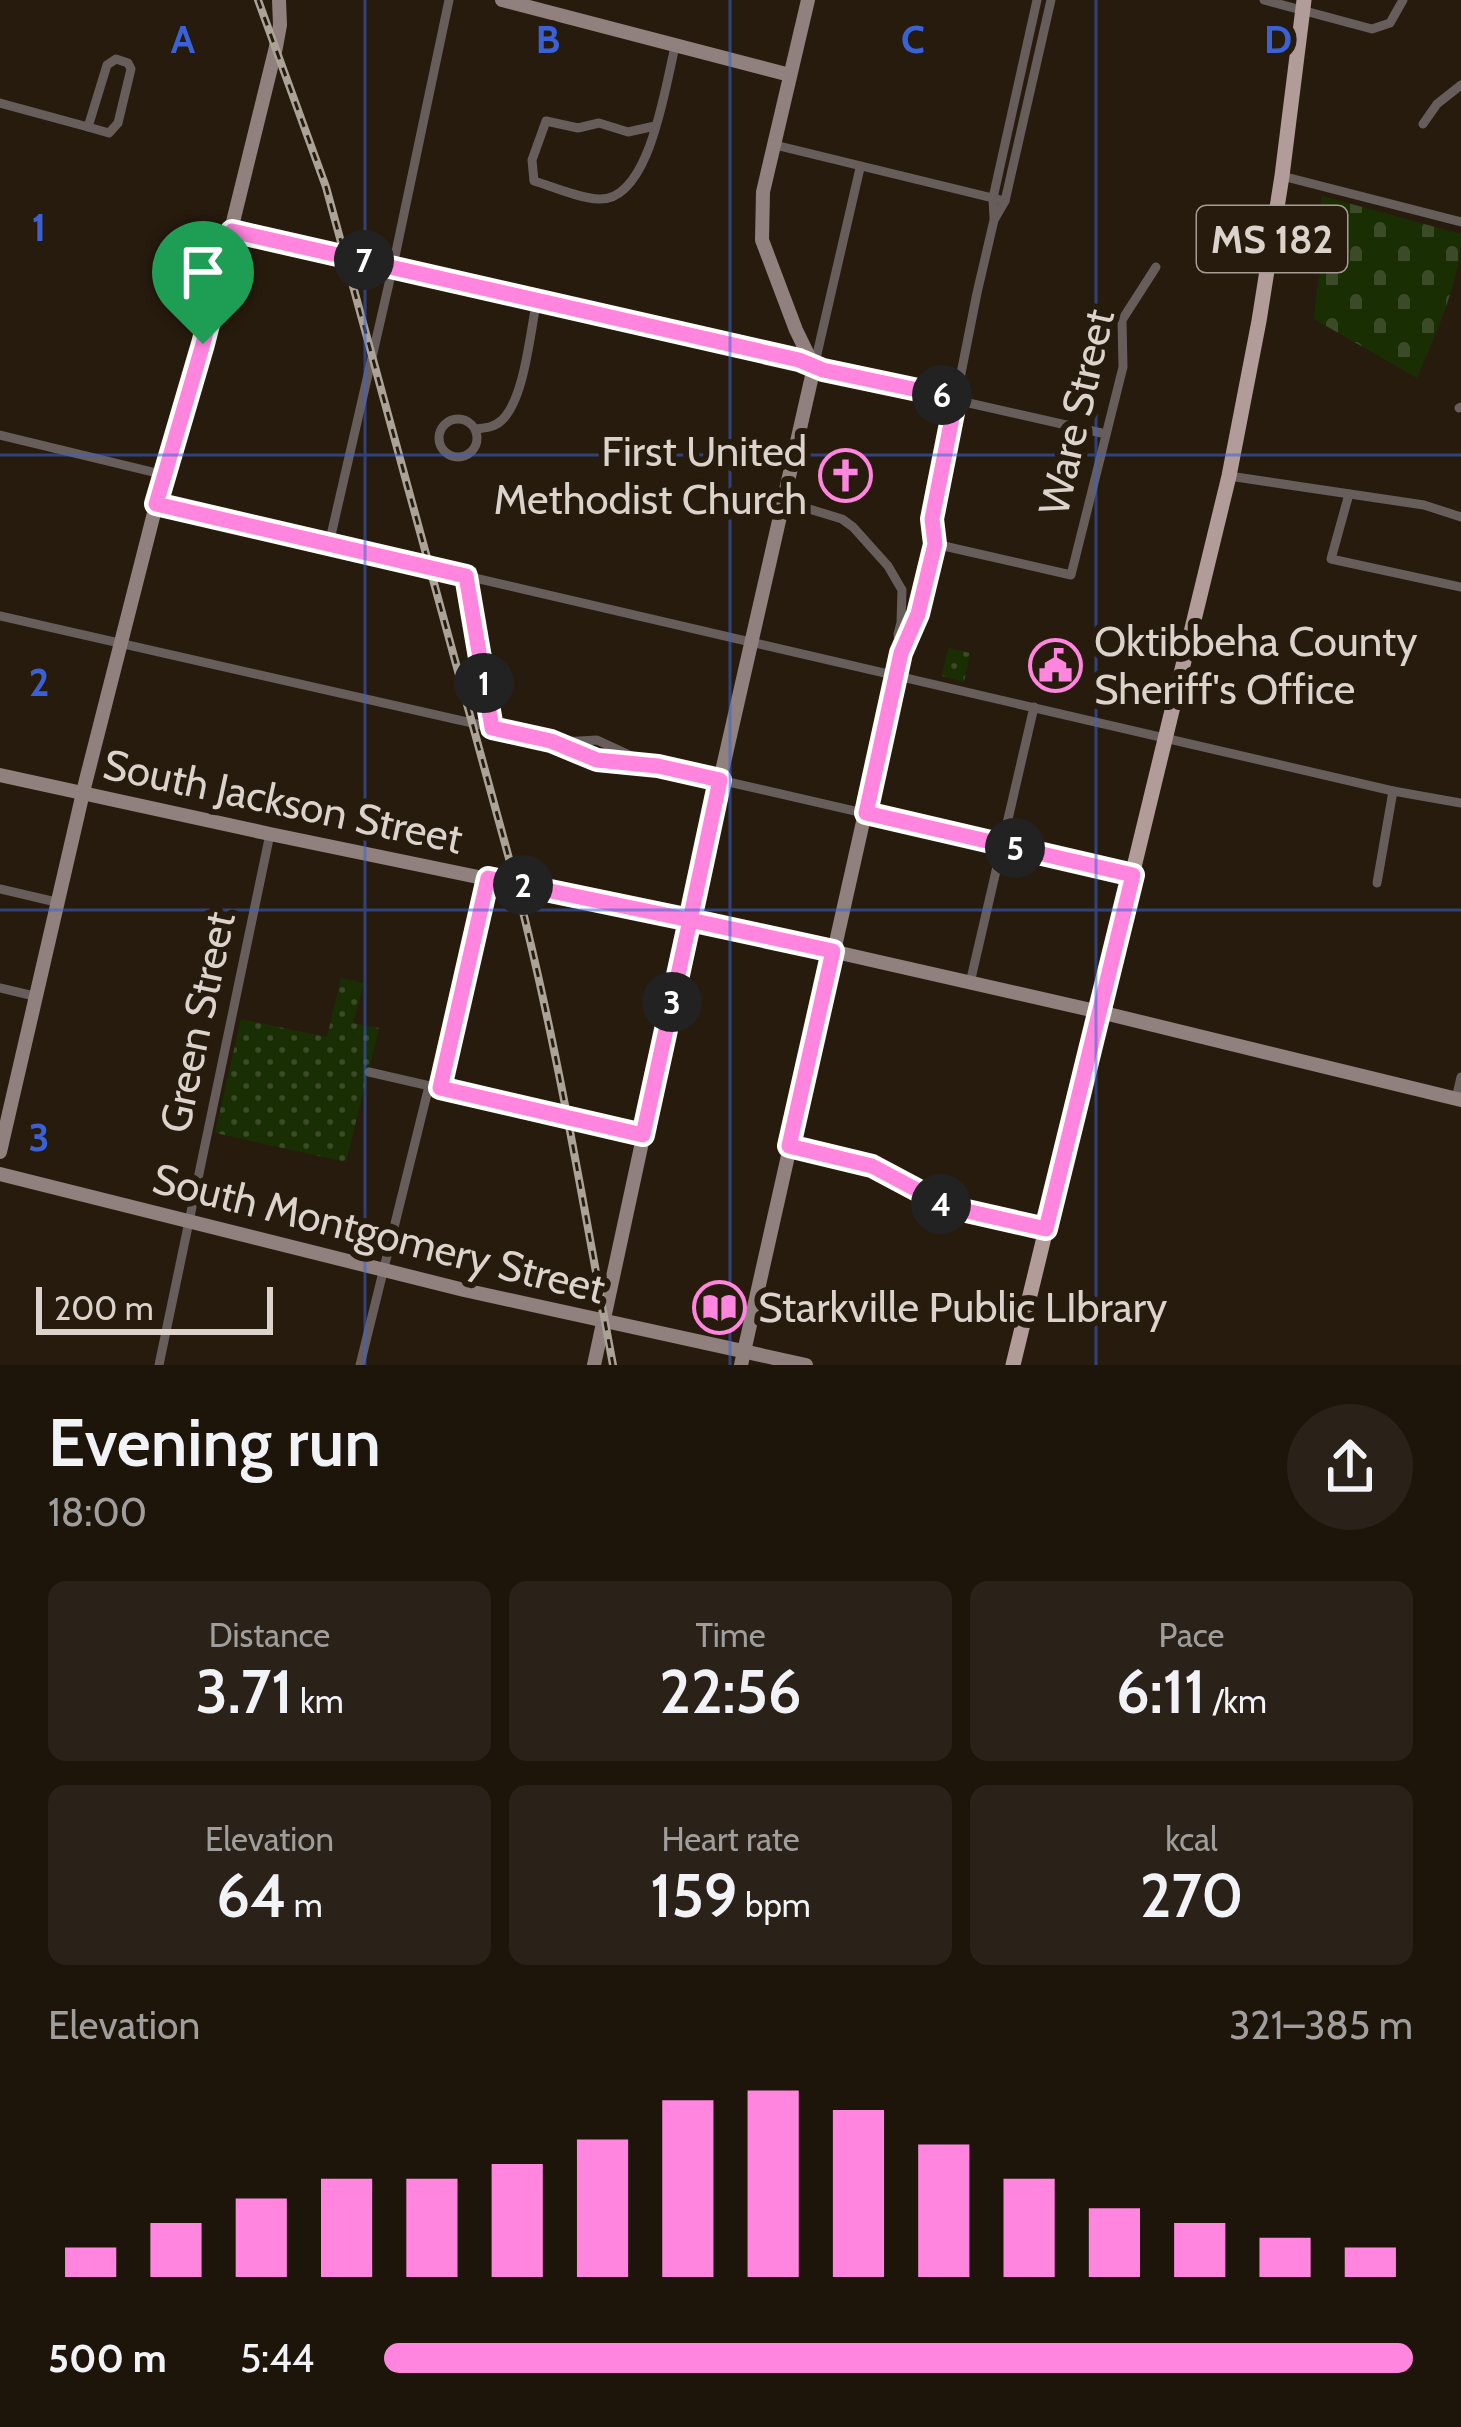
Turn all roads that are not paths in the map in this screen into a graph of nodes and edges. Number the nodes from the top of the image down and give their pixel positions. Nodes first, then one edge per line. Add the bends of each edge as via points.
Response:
1 (279, 0) edge
2 (449, 0) edge
3 (502, 0) edge
4 (808, 0) edge
5 (1037, 0) edge
6 (1051, 0) edge
7 (1264, 0) edge
8 (1403, 0) edge
9 (1304, 4) edge
10 (675, 47) junction
11 (790, 75) junction
12 (1461, 85) edge
13 (0, 104) edge
14 (1423, 124) dead end
15 (655, 127) junction
16 (88, 128) junction
17 (775, 145) junction
18 (860, 168) junction
19 (1282, 176) junction
20 (999, 199) junction
21 (1461, 222) edge
22 (232, 231) junction
23 (393, 266) junction
24 (1156, 268) dead end
25 (537, 300) junction
26 (814, 367) junction
27 (956, 398) junction
28 (476, 429) junction
29 (1106, 434) junction
30 (0, 435) edge
31 (165, 475) junction
32 (1229, 476) junction
33 (1349, 494) junction
34 (783, 501) junction
35 (156, 504) junction
36 (1461, 518) edge
37 (329, 544) junction
38 (935, 544) junction
39 (466, 576) junction
40 (1461, 587) edge
41 (0, 616) edge
42 (907, 625) junction
43 (122, 644) junction
44 (752, 644) junction
45 (896, 675) junction
46 (1034, 707) junction
47 (492, 728) junction
48 (1166, 737) junction
49 (579, 747) junction
50 (617, 748) junction
51 (614, 761) junction
52 (658, 766) junction
53 (0, 775) edge
54 (717, 779) junction
55 (1394, 791) junction
56 (83, 793) junction
57 (1461, 803) edge
58 (866, 813) junction
59 (270, 834) junction
60 (1002, 844) junction
61 (1133, 875) junction
62 (488, 878) junction
63 (1377, 883) dead end
64 (0, 889) edge
65 (56, 902) junction
66 (690, 920) junction
67 (833, 951) junction
68 (970, 983) junction
69 (0, 988) edge
70 (34, 996) junction
71 (1100, 1012) junction
72 (369, 1072) dead end
73 (1461, 1077) edge
74 (435, 1087) junction
75 (1459, 1100) edge
76 (643, 1135) junction
77 (789, 1146) junction
78 (0, 1152) edge
79 (0, 1174) edge
80 (189, 1220) junction
81 (1046, 1229) junction
82 (383, 1269) junction
83 (604, 1322) junction
84 (742, 1359) edge
85 (158, 1365) edge
86 (360, 1365) edge
87 (594, 1365) edge
88 (806, 1365) edge
89 (1013, 1365) edge

1 - 22 street via 276,47
2 - 23 street
3 - 10 street
4 - 11 street
5 - 20 street
6 - 20 street
7 - 9 street
8 - 9 street via 1390,23 1372,28
9 - 19 main road, MS 182
10 - 11 street
10 - 15 street
11 - 17 street
12 - 14 street
13 - 16 street
15 - 15 street via 641,171 614,195 602,200 535,181 532,160 547,121 628,132
16 - 16 street via 109,133 118,123 131,69 123,60 107,65
17 - 18 street
17 - 26 street via 762,240
18 - 20 street
18 - 26 street
19 - 21 street
19 - 32 main road, MS 182
20 - 27 street
22 - 23 street
22 - 31 street
23 - 25 street
23 - 37 street
24 - 29 street, Ware Street via 1122,320 1123,367
25 - 26 street
25 - 28 street via 514,404 501,422
26 - 27 street
26 - 34 street
27 - 29 street
27 - 38 street via 932,519
28 - 28 street via 476,448 466,456 453,457 440,444 448,421 461,418
29 - 38 street, Ware Street via 1070,575
30 - 31 street
31 - 35 street
32 - 33 street
32 - 48 main road, MS 182
33 - 36 street
33 - 40 street via 1331,559
34 - 42 street via 853,527 899,582
34 - 44 street
35 - 37 street
35 - 43 street
37 - 39 street
38 - 42 street
39 - 44 street
39 - 47 street
41 - 43 street
42 - 45 street via 898,634
43 - 47 street
43 - 56 street
44 - 45 street
44 - 54 street
45 - 46 street
45 - 58 street
46 - 48 street
46 - 60 street
47 - 49 street
48 - 55 street
48 - 61 main road, MS 182
49 - 50 street via 597,740
49 - 51 street
50 - 51 street
50 - 52 street
51 - 52 street
52 - 54 street
53 - 56 street, South Jackson Street
54 - 58 street
54 - 66 street
55 - 57 street
55 - 63 street
56 - 59 street, South Jackson Street
56 - 65 street
58 - 60 street
58 - 67 street
59 - 62 street, South Jackson Street
59 - 80 street, Green Street
60 - 61 street
60 - 68 street
61 - 71 main road, MS 182
62 - 66 street, South Jackson Street
62 - 74 street
64 - 65 street
65 - 70 street
66 - 67 street, South Jackson Street
66 - 76 street
67 - 68 street, South Jackson Street
67 - 77 street
68 - 71 street, South Jackson Street
69 - 70 street
70 - 78 street
71 - 75 street, South Jackson Street
71 - 81 main road, MS 182
72 - 74 street
73 - 75 street
74 - 76 street
74 - 82 street
76 - 83 street
77 - 81 street via 872,1166 949,1207
77 - 84 street
79 - 80 street, South Montgomery Street
80 - 82 street, South Montgomery Street
80 - 85 street, Green Street
81 - 89 main road, MS 182
82 - 83 street, South Montgomery Street
82 - 86 street
83 - 84 street, South Montgomery Street
83 - 87 street
84 - 88 street, South Montgomery Street

